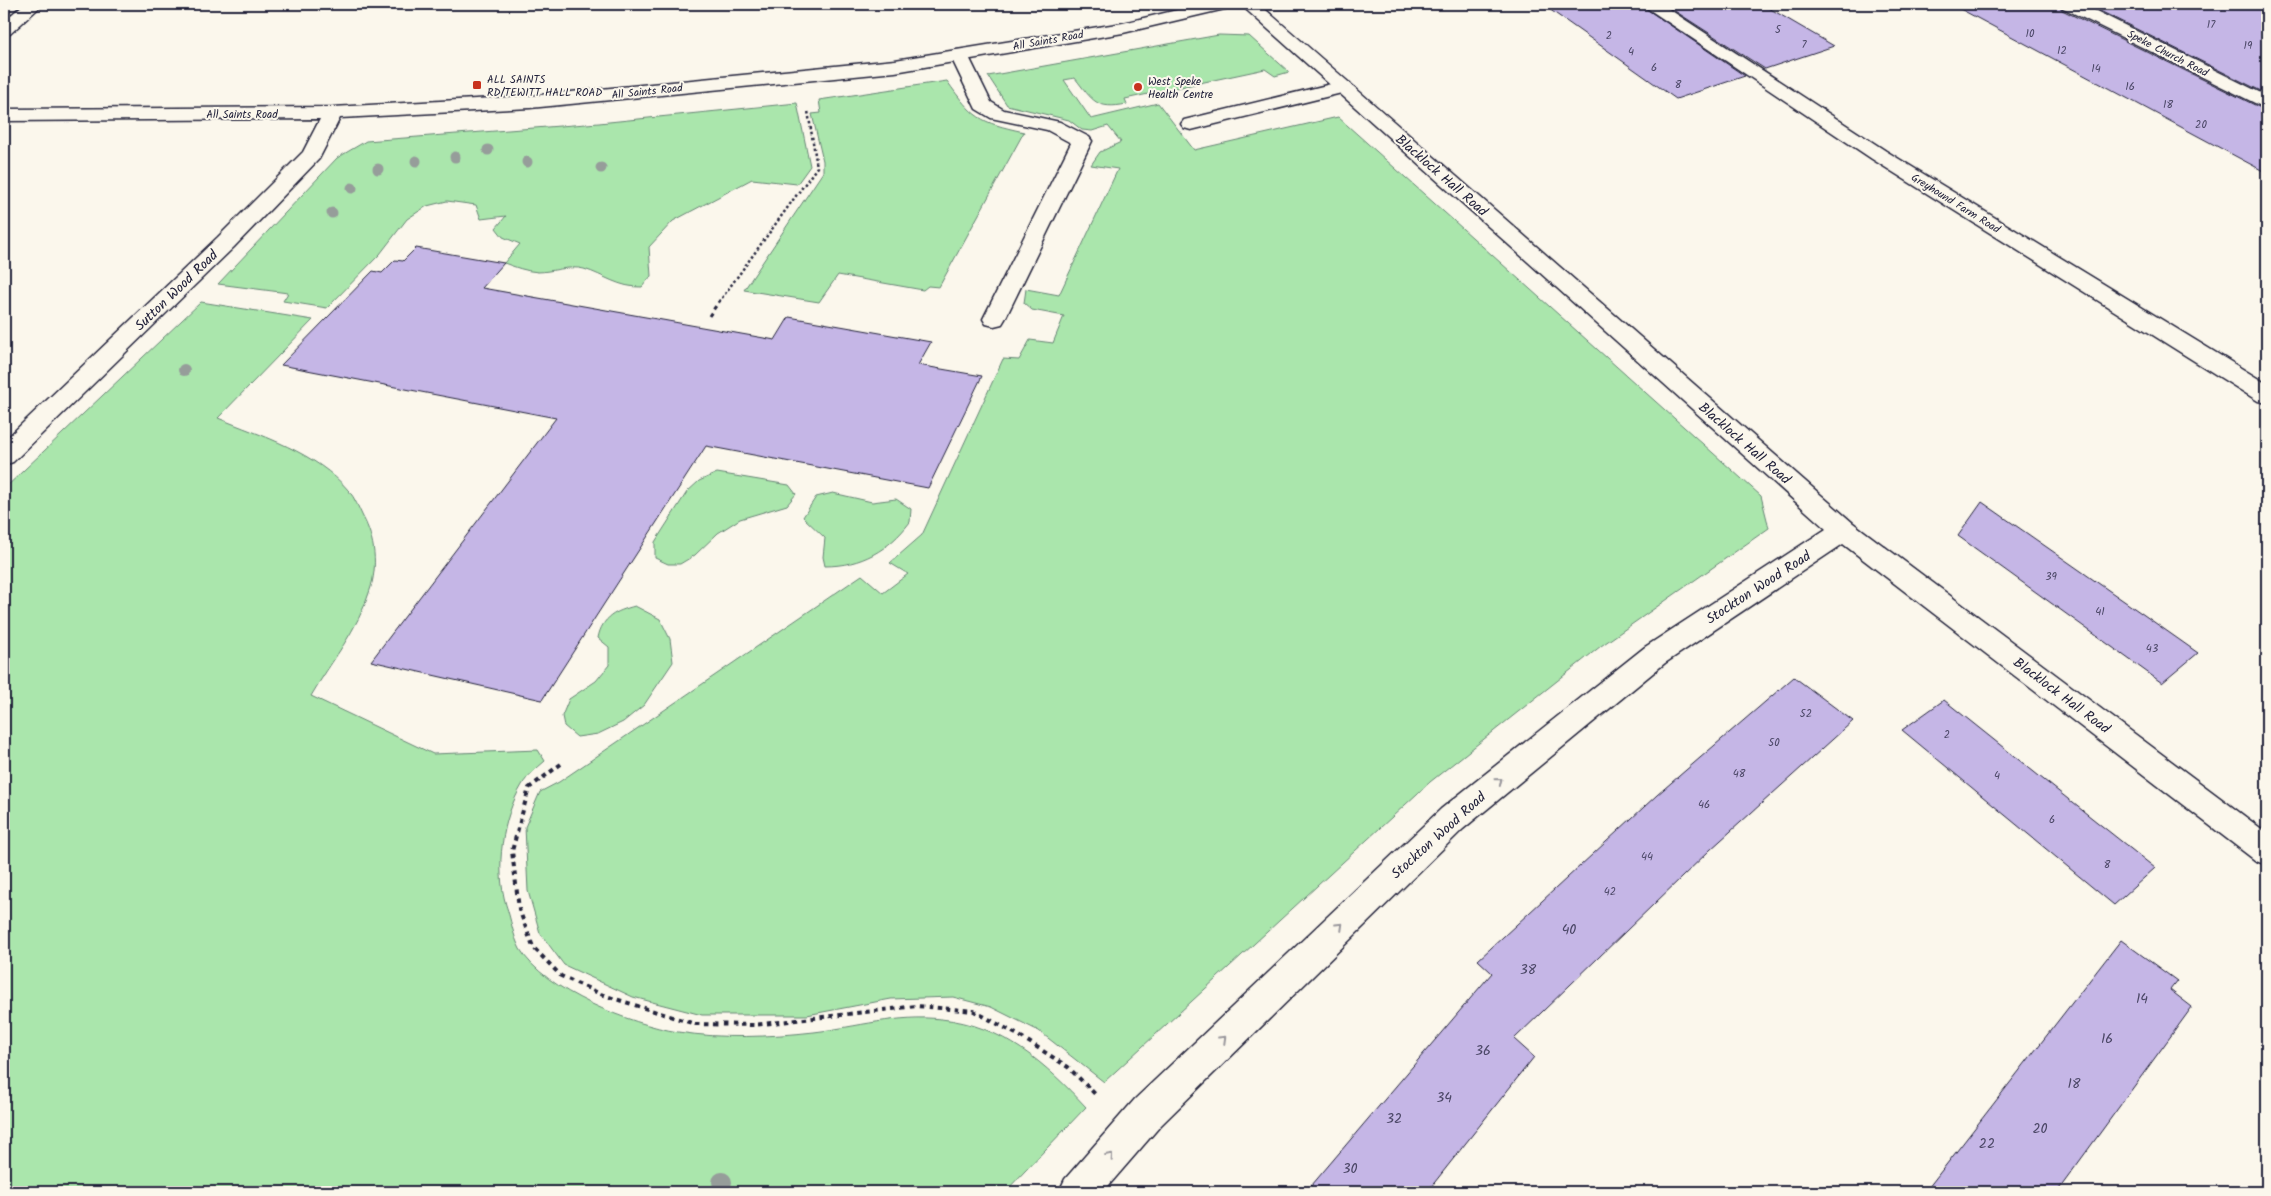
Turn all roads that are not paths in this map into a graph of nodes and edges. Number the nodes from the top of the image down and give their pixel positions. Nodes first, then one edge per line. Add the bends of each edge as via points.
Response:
1 (34, 4) edge
2 (1223, 4) edge
3 (1248, 4) edge
4 (1650, 4) edge
5 (2070, 4) edge
6 (4, 30) edge
7 (959, 55) junction
8 (1343, 87) junction
9 (2267, 103) edge
10 (332, 113) junction
11 (4, 115) edge
12 (1191, 124) dead end
13 (994, 319) dead end
14 (2267, 395) edge
15 (4, 456) edge
16 (1844, 530) junction
17 (2267, 851) edge
18 (1078, 1192) edge

1 - 6 street
2 - 7 street, All Saints Road via 1123,28
3 - 8 street, Blacklock Hall Road
4 - 14 street, Greyhound Farm Road via 1879,155
5 - 9 street, Speke Church Road
7 - 10 street, All Saints Road via 895,66 530,102
7 - 13 street via 983,106 998,114 1053,126 1082,141
8 - 12 street
8 - 16 street, Blacklock Hall Road
10 - 11 street, All Saints Road
10 - 15 street, Sutton Wood Road via 312,155
16 - 17 street, Blacklock Hall Road
18 -> 16 street, Stockton Wood Road via 1148,1112 1452,819 1655,655

